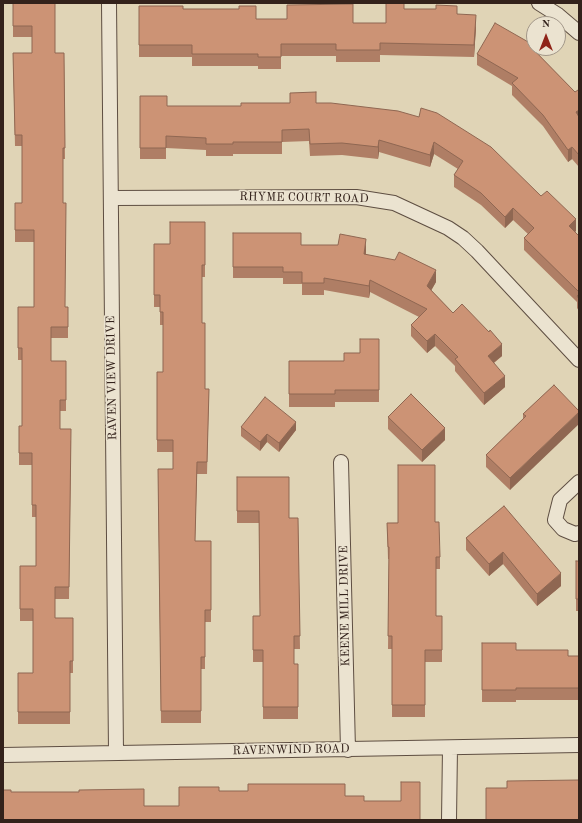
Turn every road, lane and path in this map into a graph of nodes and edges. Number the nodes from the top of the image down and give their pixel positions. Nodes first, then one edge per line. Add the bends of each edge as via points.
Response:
1 (109, 3) edge
2 (539, 3) edge
3 (579, 34) edge
4 (111, 198) junction
5 (579, 360) edge
6 (341, 462) dead end
7 (579, 482) edge
8 (579, 533) edge
9 (579, 745) edge
10 (450, 748) junction
11 (348, 750) junction
12 (116, 752) junction
13 (3, 755) edge
14 (449, 820) edge

1 - 4 street, RAVEN VIEW DRIVE
2 - 3 street via 558,15
4 - 5 street, RHYME COURT ROAD via 356,197 394,203 448,228 463,238
4 - 12 street, RAVEN VIEW DRIVE
6 - 11 street, KEENE MILL DRIVE
7 - 8 street via 560,500 556,520 564,529
9 - 10 street, RAVENWIND ROAD
10 - 11 street, RAVENWIND ROAD
10 - 14 street
11 - 12 street, RAVENWIND ROAD
12 - 13 street, RAVENWIND ROAD

